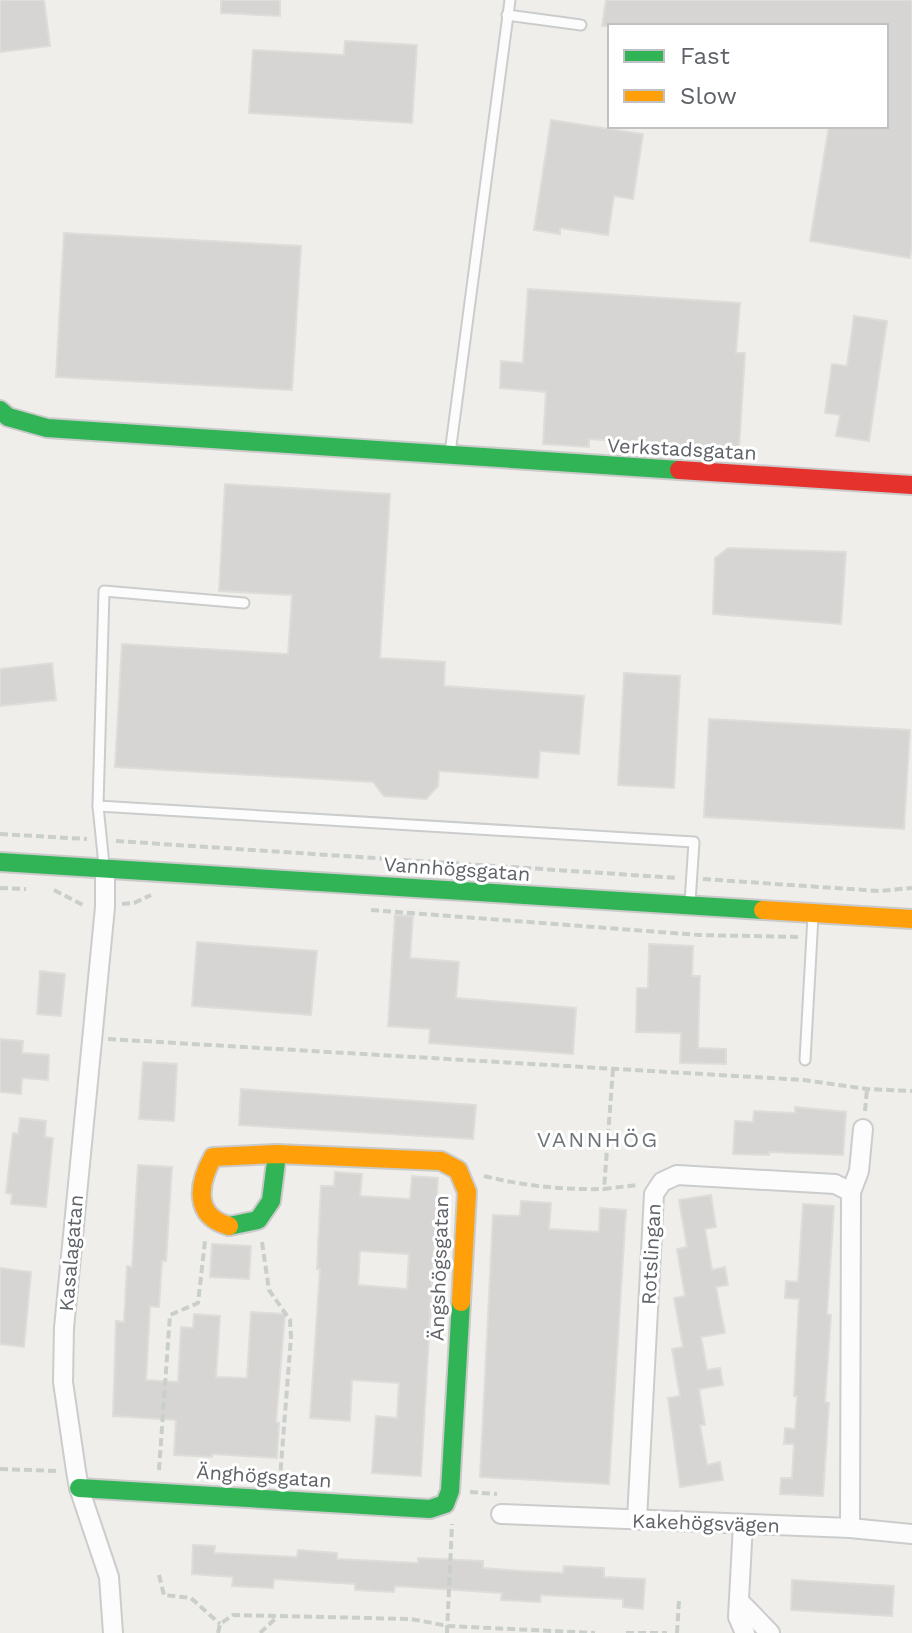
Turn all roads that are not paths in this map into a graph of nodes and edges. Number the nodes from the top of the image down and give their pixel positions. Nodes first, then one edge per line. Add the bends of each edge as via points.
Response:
1 (510, 0) edge
2 (507, 15) junction
3 (581, 25) dead end
4 (0, 410) edge
5 (449, 457) junction
6 (912, 485) edge
7 (244, 603) dead end
8 (98, 806) junction
9 (0, 862) edge
10 (105, 869) junction
11 (690, 905) junction
12 (813, 913) junction
13 (912, 919) edge
14 (805, 1060) dead end
15 (863, 1129) dead end
16 (277, 1154) junction
17 (851, 1192) junction
18 (79, 1488) junction
19 (445, 1504) joint
20 (501, 1514) dead end
21 (637, 1520) junction
22 (743, 1524) junction
23 (850, 1528) junction
24 (912, 1534) edge
25 (740, 1602) junction
26 (113, 1633) edge
27 (745, 1633) edge
28 (770, 1633) edge

1 - 2 lane
2 - 3 lane
2 - 5 lane
4 - 5 street, Verkstadsgatan via 47,428
5 - 6 street, Verkstadsgatan
7 - 8 lane via 104,591
8 - 10 lane
8 - 11 lane via 694,842
9 - 10 street, Vannhögsgatan
10 - 11 street, Vannhögsgatan
10 - 18 street, Kasalagatan via 64,1328 63,1382
11 - 12 street, Vannhögsgatan
12 - 13 street, Vannhögsgatan
12 - 14 lane
15 - 17 street
16 - 16 street, Ängshögsgatan via 271,1201 258,1220 232,1227 215,1222 203,1206 202,1177 213,1157
16 - 19 street, Ängshögsgatan via 441,1161 458,1170 467,1192 450,1491
17 - 21 street, Rotslingan via 835,1184 677,1175 662,1182 654,1194
17 - 23 street
18 - 19 street, Änghögsgatan via 430,1509
18 - 26 street, Kasalagatan via 109,1577
20 - 21 street, Kakehögsvägen
21 - 22 street, Kakehögsvägen
22 - 23 street, Kakehögsvägen
22 - 25 street
23 - 24 street, Kakehögsvägen
25 - 27 street via 738,1617
25 - 28 street

